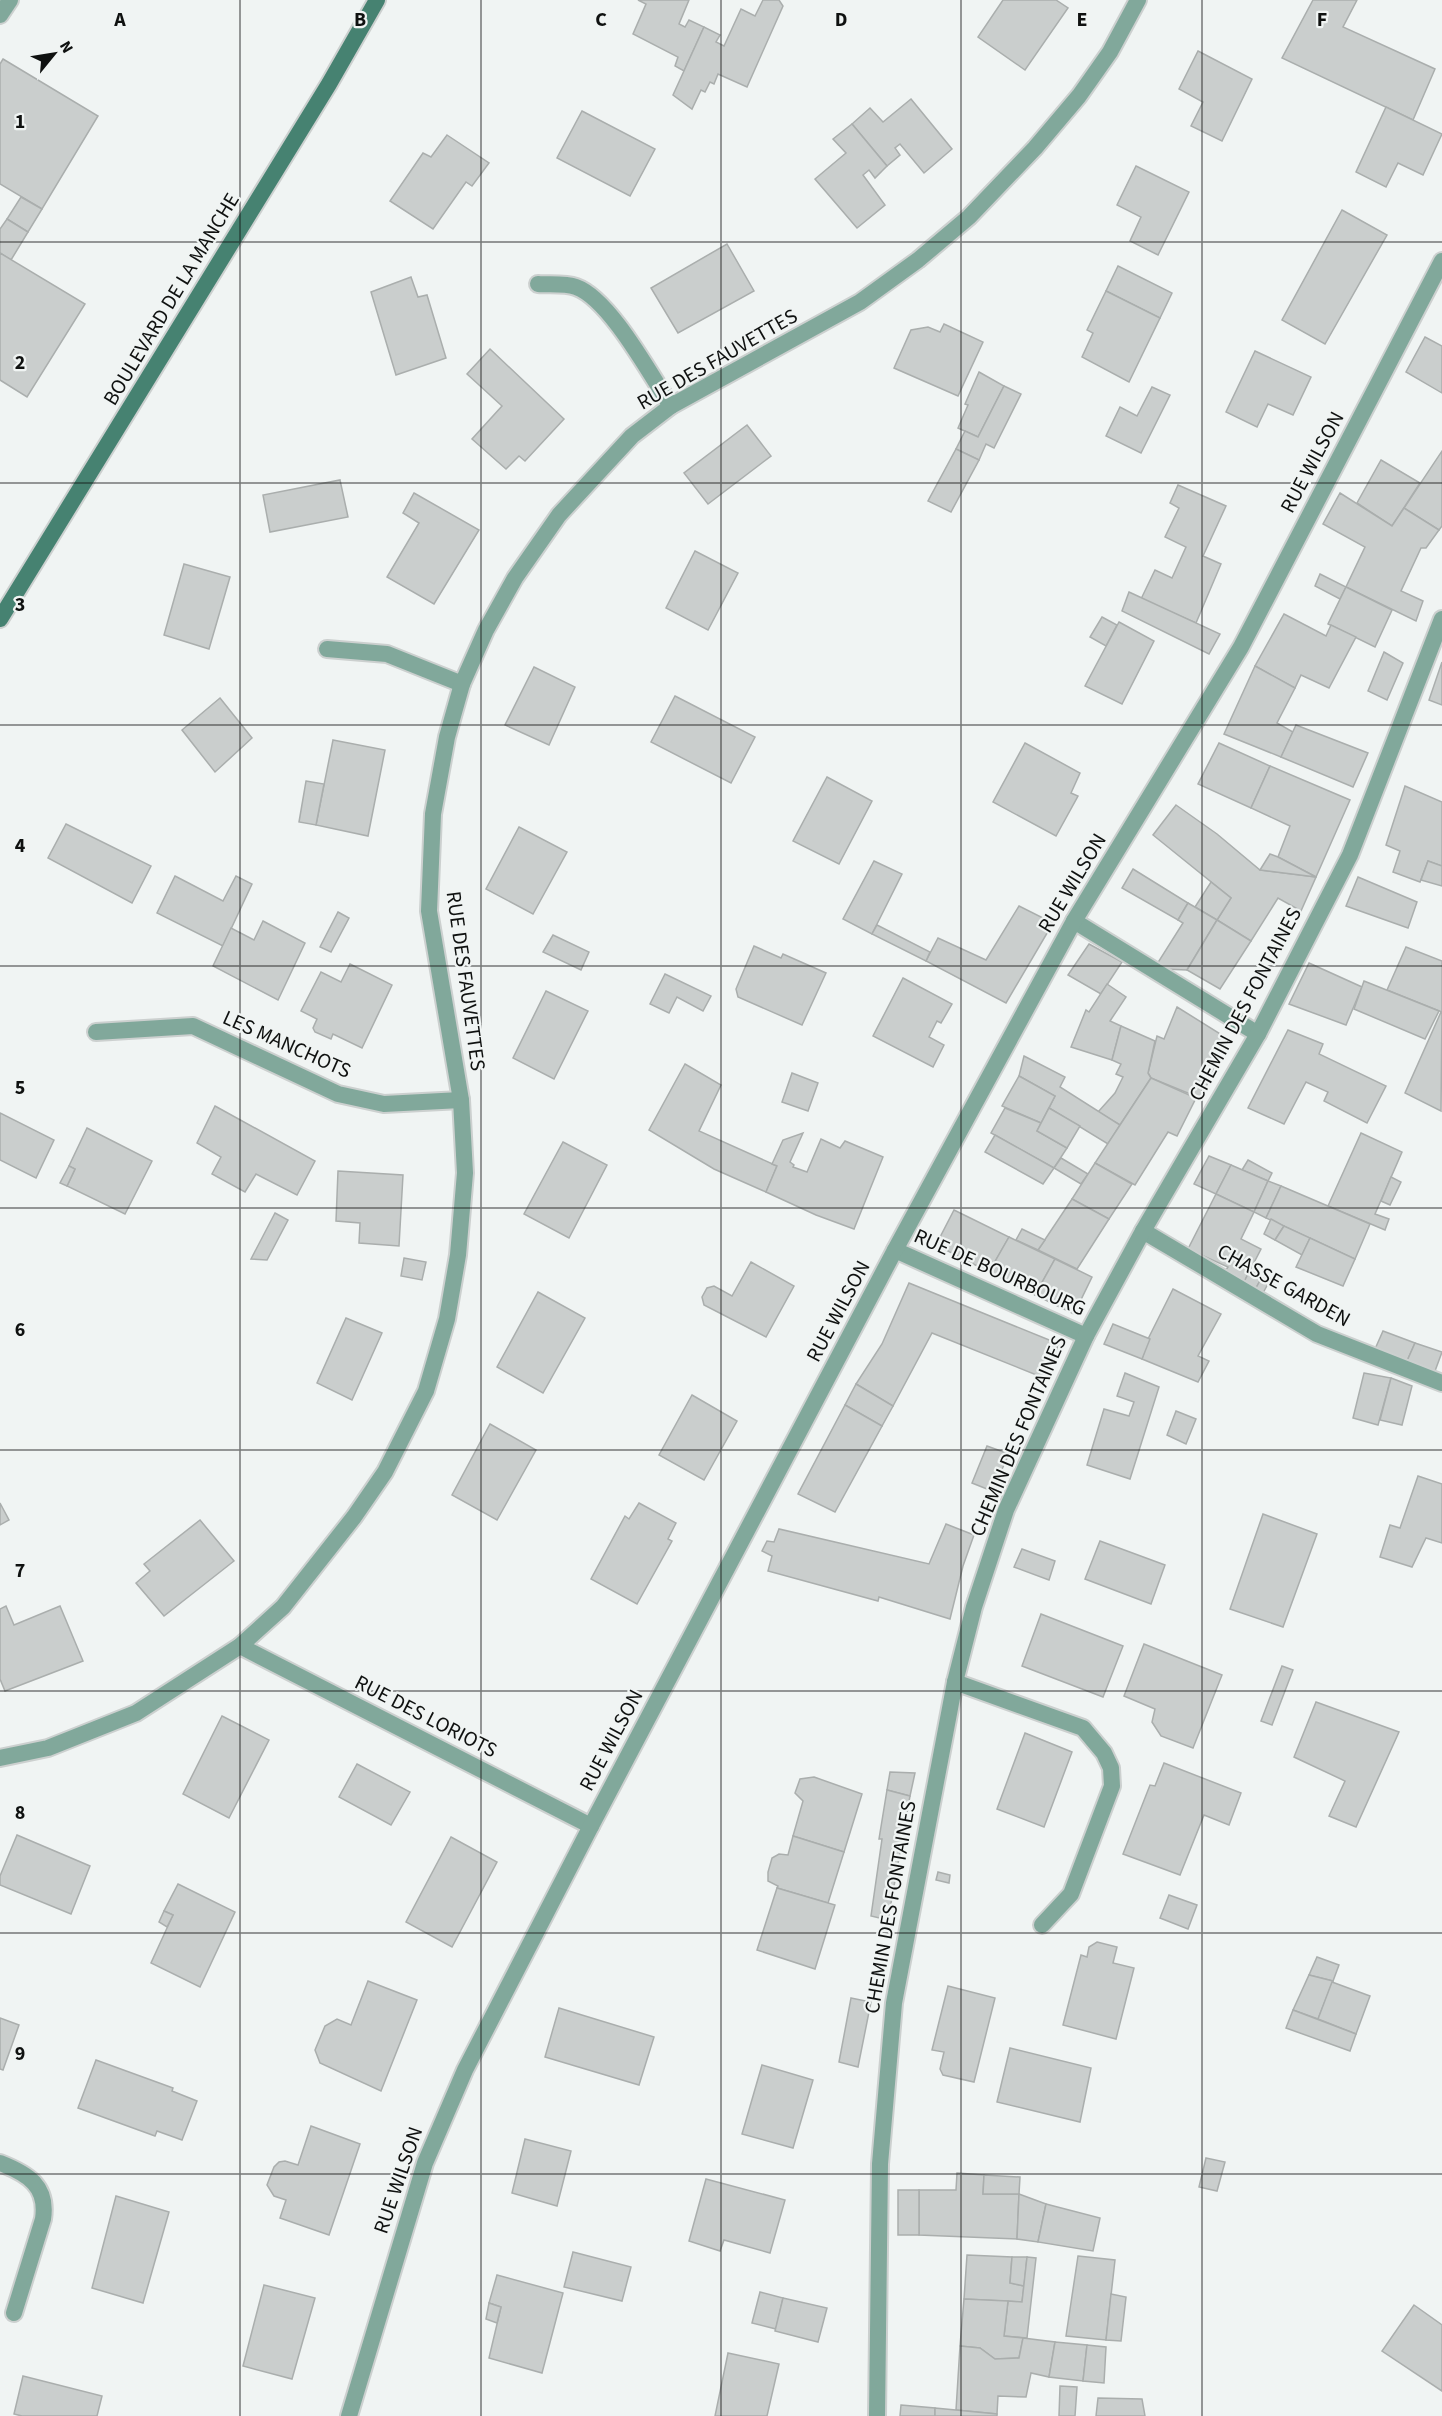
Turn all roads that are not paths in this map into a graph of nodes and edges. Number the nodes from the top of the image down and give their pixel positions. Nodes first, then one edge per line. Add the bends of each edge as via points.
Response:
1 (10, 0) edge
2 (377, 0) edge
3 (1138, 0) edge
4 (0, 15) edge
5 (1442, 261) edge
6 (538, 284) dead end
7 (671, 406) junction
8 (0, 619) edge
9 (1442, 619) edge
10 (327, 649) dead end
11 (462, 684) junction
12 (1074, 921) junction
13 (96, 1032) dead end
14 (1258, 1034) junction
15 (461, 1100) junction
16 (1143, 1231) junction
17 (895, 1250) junction
18 (1086, 1336) junction
19 (1442, 1383) edge
20 (240, 1646) junction
21 (955, 1682) junction
22 (0, 1758) edge
23 (591, 1826) junction
24 (1042, 1925) dead end
25 (0, 2163) edge
26 (14, 2313) dead end
27 (349, 2416) edge
28 (877, 2416) edge

1 - 4 street
2 - 8 main road, BOULEVARD DE LA MANCHE
3 - 7 street, RUE DES FAUVETTES via 1110,52 1079,96 969,217 860,302
5 - 12 street, RUE WILSON via 1241,647
6 - 7 street via 575,286 599,303
7 - 11 street, RUE DES FAUVETTES via 632,436 559,515 497,609
9 - 14 street, CHEMIN DES FONTAINES via 1350,855
10 - 11 street via 387,654
11 - 15 street, RUE DES FAUVETTES via 447,737 433,814 429,911
12 - 14 street
12 - 17 street, RUE WILSON
13 - 15 street, LES MANCHOTS via 193,1026 338,1094 384,1104
14 - 16 street, CHEMIN DES FONTAINES
15 - 20 street, RUE DES FAUVETTES via 465,1173 458,1255 447,1319 426,1391 385,1472 354,1517 283,1607
16 - 18 street, CHEMIN DES FONTAINES
16 - 19 street, CHASSE GARDEN via 1317,1334
17 - 18 street, RUE DE BOURBOURG
17 - 23 street, RUE WILSON
18 - 21 street, CHEMIN DES FONTAINES via 1006,1510 974,1607
20 - 22 street, RUE DES FAUVETTES via 136,1713 48,1748
20 - 23 street, RUE DES LORIOTS
21 - 24 street via 1083,1728 1111,1768 1112,1786 1071,1894
21 - 28 street, CHEMIN DES FONTAINES via 894,2003 880,2164
23 - 27 street, RUE WILSON via 465,2070 425,2163
25 - 26 street via 30,2178 45,2204

